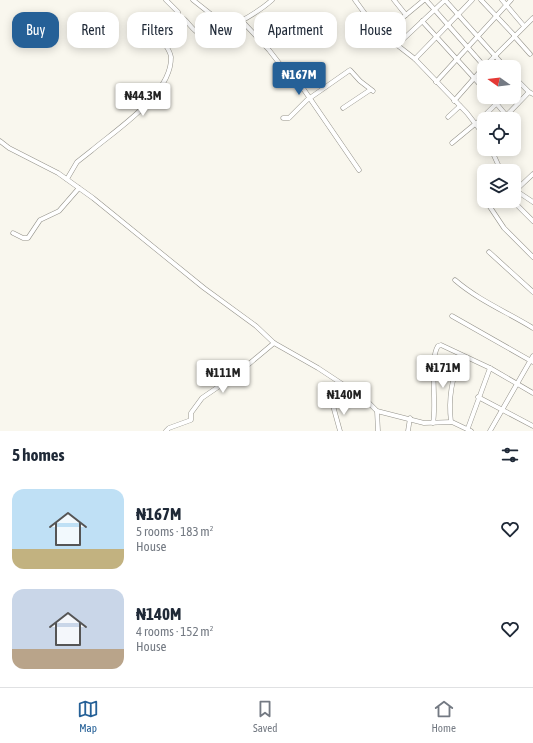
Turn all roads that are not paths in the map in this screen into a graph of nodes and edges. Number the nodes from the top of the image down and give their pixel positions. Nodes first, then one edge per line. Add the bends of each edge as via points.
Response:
1 (166, 0) edge
2 (193, 0) edge
3 (272, 0) edge
4 (356, 0) edge
5 (394, 0) edge
6 (425, 0) edge
7 (472, 0) edge
8 (481, 0) edge
9 (502, 0) edge
10 (511, 0) edge
11 (506, 5) junction
12 (434, 11) junction
13 (178, 12) edge
14 (209, 12) edge
15 (364, 12) edge
16 (404, 12) edge
17 (459, 14) junction
18 (406, 15) edge
19 (496, 16) junction
20 (533, 18) edge
21 (246, 19) edge
22 (422, 21) junction
23 (187, 22) edge
24 (246, 25) edge
25 (448, 25) junction
26 (524, 26) junction
27 (195, 30) edge
28 (477, 35) junction
29 (406, 36) edge
30 (514, 36) junction
31 (437, 37) junction
32 (467, 46) junction
33 (167, 48) edge
34 (401, 48) edge
35 (530, 54) dead end
36 (495, 55) junction
37 (456, 58) junction
38 (415, 59) junction
39 (478, 60) edge
40 (490, 60) edge
41 (499, 60) edge
42 (477, 75) edge
43 (474, 78) junction
44 (477, 81) edge
45 (436, 82) junction
46 (521, 85) edge
47 (531, 93) edge
48 (311, 98) junction
49 (454, 101) junction
50 (521, 101) edge
51 (495, 104) edge
52 (517, 104) edge
53 (460, 106) junction
54 (342, 108) dead end
55 (510, 112) edge
56 (448, 117) dead end
57 (284, 118) dead end
58 (475, 124) junction
59 (477, 127) edge
60 (0, 141) edge
61 (452, 143) dead end
62 (359, 170) dead end
63 (533, 174) edge
64 (67, 179) junction
65 (521, 185) edge
66 (79, 188) junction
67 (521, 194) edge
68 (533, 202) edge
69 (491, 208) edge
70 (520, 208) edge
71 (533, 221) edge
72 (13, 233) dead end
73 (489, 252) dead end
74 (533, 257) edge
75 (455, 280) dead end
76 (533, 292) edge
77 (452, 316) dead end
78 (533, 328) edge
79 (274, 342) junction
80 (462, 356) junction
81 (532, 359) edge
82 (490, 368) junction
83 (517, 384) junction
84 (349, 388) junction
85 (533, 393) edge
86 (478, 397) junction
87 (502, 410) junction
88 (377, 411) junction
89 (410, 418) junction
90 (450, 422) junction
91 (433, 423) junction
92 (533, 426) edge
93 (469, 430) edge
94 (166, 431) edge
95 (340, 431) edge
96 (378, 431) edge
97 (408, 431) edge
98 (490, 431) edge

1 - 13 street
2 - 14 street
3 - 21 street
4 - 15 street
5 - 16 street
6 - 12 street
6 - 18 street
7 - 17 street
8 - 19 street
9 - 11 street
10 - 11 street
11 - 19 street
11 - 26 street
12 - 17 street via 445,0
12 - 22 street
12 - 25 street
17 - 25 street
17 - 28 street
19 - 28 street
19 - 30 street
20 - 26 street
22 - 29 street
22 - 31 street
23 - 27 street
24 - 48 street via 293,81 300,84
25 - 31 street
25 - 32 street
26 - 30 street
28 - 32 street
28 - 36 street
30 - 35 street
30 - 36 street
31 - 37 street
31 - 38 street
32 - 37 street
32 - 39 street
33 - 64 street via 171,57 168,73 157,93 80,158
34 - 38 street
36 - 40 street
36 - 41 street
37 - 43 street
37 - 45 street
38 - 45 street
42 - 43 street
43 - 44 street
43 - 49 street
45 - 49 street
46 - 47 street
47 - 50 street
48 - 54 street via 350,70 372,91
48 - 57 street via 289,118
48 - 62 street
49 - 53 street
51 - 58 street
52 - 55 street
53 - 56 street
53 - 58 street
58 - 59 street
58 - 61 street
60 - 64 street
63 - 65 street
64 - 66 street
66 - 72 street via 59,211 40,220 28,238
66 - 79 street
67 - 68 street
69 - 74 street via 504,228
70 - 71 street
73 - 76 street
75 - 78 street via 501,312
77 - 81 street
79 - 84 street
79 - 94 street via 237,374 202,398 191,412 192,420
80 - 82 street
80 - 90 street via 453,376
80 - 91 street via 440,345 436,348 436,410
81 - 83 street
82 - 83 street
82 - 86 street
83 - 85 street
83 - 87 street
84 - 88 street
84 - 95 street via 332,402
86 - 87 street
86 - 93 street
87 - 92 street
87 - 98 street
88 - 89 street
88 - 96 street
89 - 91 street
89 - 97 street
90 - 91 street
90 - 93 street

